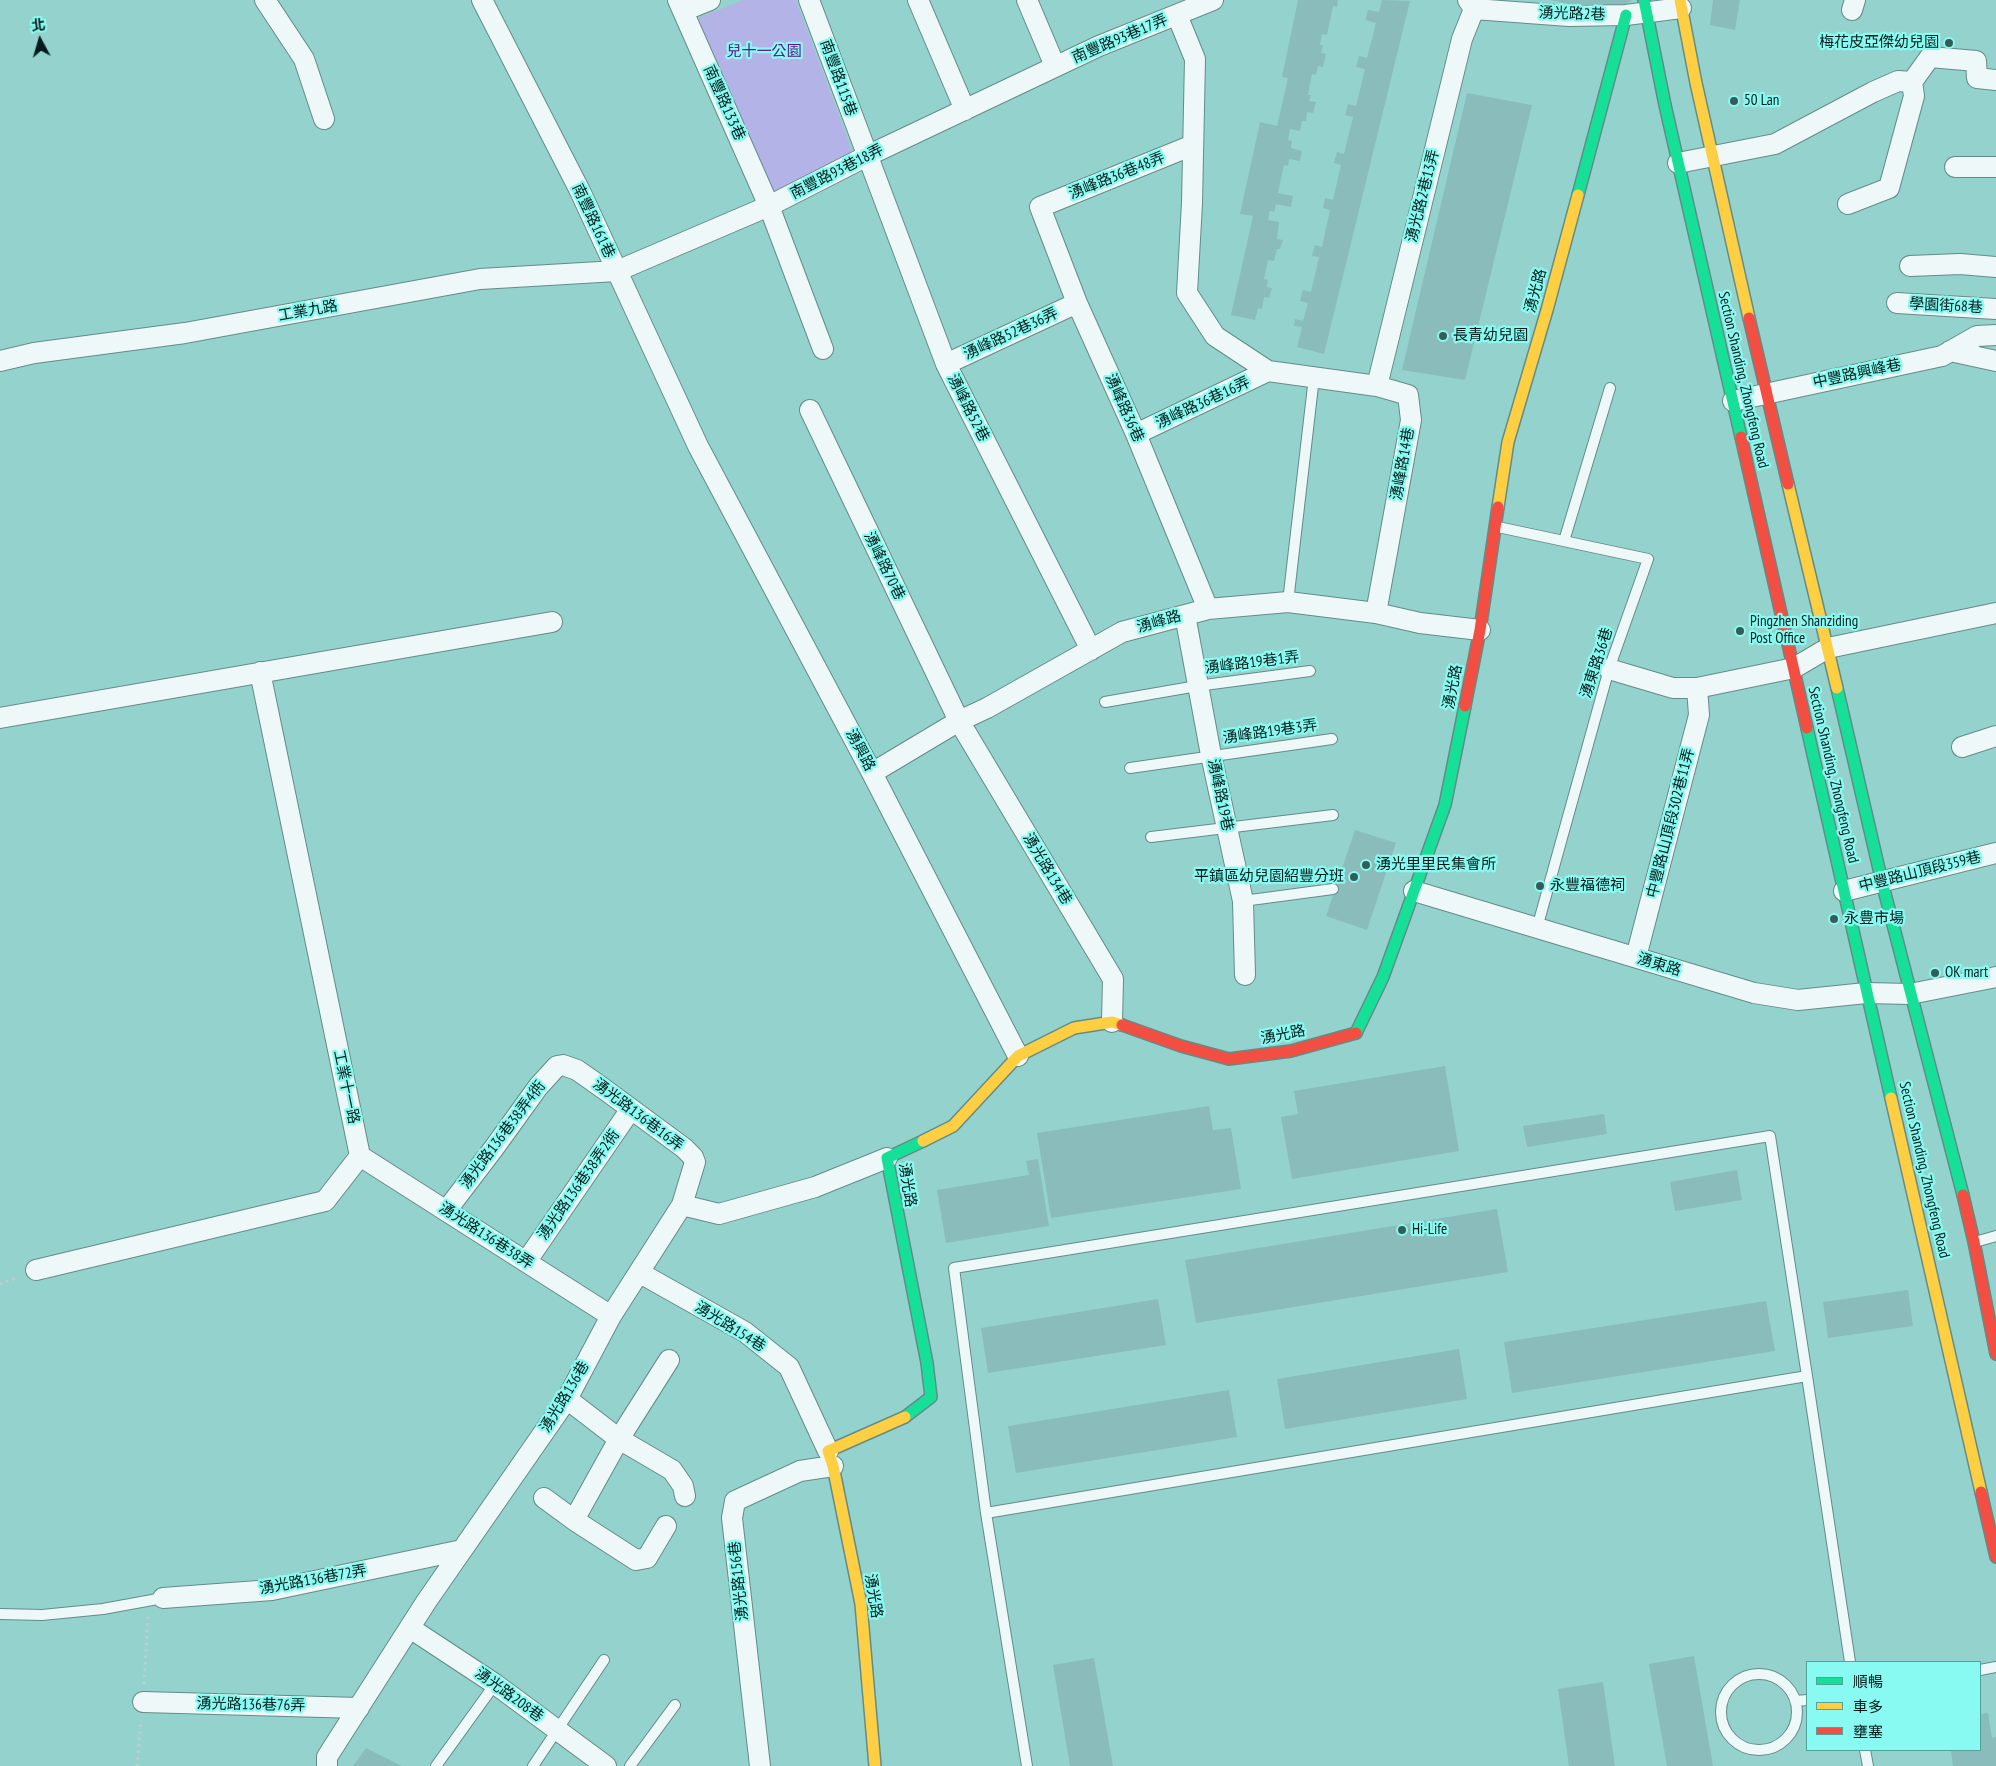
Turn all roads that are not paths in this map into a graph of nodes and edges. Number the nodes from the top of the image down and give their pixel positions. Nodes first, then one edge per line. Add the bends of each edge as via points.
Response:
1 (265, 0) edge
2 (482, 0) edge
3 (710, 0) edge
4 (809, 0) edge
5 (918, 0) edge
6 (1027, 0) edge
7 (1213, 0) edge
8 (1472, 3) edge
9 (1681, 4) edge
10 (680, 5) edge
11 (1638, 9) edge
12 (1176, 15) junction
13 (1055, 66) junction
14 (1993, 80) edge
15 (1912, 82) junction
16 (965, 110) junction
17 (324, 119) dead end
18 (1193, 145) junction
19 (867, 156) junction
20 (1713, 157) junction
21 (1678, 163) junction
22 (1955, 167) dead end
23 (1996, 168) edge
24 (1848, 204) dead end
25 (769, 206) junction
26 (1040, 207) joint
27 (1910, 266) dead end
28 (1996, 267) edge
29 (617, 271) junction
30 (1077, 303) junction
31 (1897, 303) dead end
32 (1996, 309) edge
33 (1987, 336) edge
34 (823, 349) dead end
35 (1950, 352) junction
36 (0, 361) edge
37 (1996, 361) edge
38 (946, 364) junction
39 (1268, 371) junction
40 (1314, 377) junction
41 (1377, 386) junction
42 (1610, 388) dead end
43 (1766, 393) junction
44 (1733, 400) junction
45 (810, 410) dead end
46 (1136, 434) junction
47 (698, 446) joint
48 (1495, 527) junction
49 (1564, 541) junction
50 (1288, 602) junction
51 (1208, 609) junction
52 (1996, 613) edge
53 (1376, 614) junction
54 (1185, 615) junction
55 (552, 622) dead end
56 (1480, 630) junction
57 (1828, 648) junction
58 (1091, 650) junction
59 (1794, 668) junction
60 (1609, 669) junction
61 (1310, 671) dead end
62 (260, 672) junction
63 (1198, 686) junction
64 (1697, 688) junction
65 (1105, 702) dead end
66 (0, 718) edge
67 (958, 721) junction
68 (1996, 736) edge
69 (1332, 738) dead end
70 (1962, 747) dead end
71 (1211, 755) junction
72 (1130, 768) dead end
73 (872, 773) junction
74 (1333, 816) dead end
75 (1227, 827) junction
76 (1152, 837) dead end
77 (1996, 853) edge
78 (1882, 882) junction
79 (1333, 889) dead end
80 (1414, 891) junction
81 (1844, 891) junction
82 (1243, 901) junction
83 (1537, 928) junction
84 (1636, 958) junction
85 (1245, 975) dead end
86 (1996, 977) edge
87 (1866, 993) junction
88 (1910, 994) junction
89 (1112, 1022) junction
90 (1018, 1056) junction
91 (564, 1065) joint
92 (631, 1109) junction
93 (360, 1156) junction
94 (887, 1158) junction
95 (682, 1205) junction
96 (446, 1211) junction
97 (1996, 1236) edge
98 (1974, 1242) junction
99 (526, 1262) junction
100 (36, 1270) dead end
101 (640, 1273) junction
102 (611, 1316) junction
103 (1996, 1354) edge
104 (669, 1360) dead end
105 (1807, 1376) junction
106 (567, 1399) junction
107 (619, 1439) junction
108 (831, 1458) junction
109 (685, 1496) dead end
110 (544, 1498) dead end
111 (986, 1513) junction
112 (574, 1520) junction
113 (666, 1526) dead end
114 (462, 1550) junction
115 (1996, 1557) edge
116 (163, 1598) joint
117 (0, 1614) edge
118 (410, 1628) junction
119 (604, 1660) dead end
120 (1850, 1661) edge
121 (1996, 1667) edge
122 (1981, 1670) edge
123 (494, 1684) junction
124 (1806, 1700) edge
125 (143, 1702) road end
126 (1796, 1702) junction
127 (675, 1705) dead end
128 (359, 1708) junction
129 (558, 1730) junction
130 (1865, 1751) edge
131 (327, 1766) edge
132 (436, 1766) edge
133 (533, 1766) edge
134 (606, 1766) edge
135 (630, 1766) edge
136 (760, 1766) edge
137 (875, 1766) edge
138 (1026, 1766) edge
139 (1868, 1766) edge

1 - 17 street via 304,59
2 - 29 street, 南豐路161巷 via 580,191
3 - 10 street
4 - 19 street, 南豐路115巷
5 - 16 street
6 - 13 street
7 - 12 street, 南豐路93巷17弄
8 - 11 street, 湧光路2巷 via 1569,16
8 - 41 street, 湧光路2巷13弄
9 - 11 street, 湧光路2巷
9 - 20 main road, Section Shanding, Zhongfeng Road
10 - 25 street, 南豐路133巷
11 - 21 main road, Section Shanding, Zhongfeng Road
11 - 48 main road, 湧光路 via 1508,442
12 - 13 street, 南豐路93巷17弄
12 - 18 street via 1195,59
13 - 16 street, 南豐路93巷18弄
14 - 15 street via 1977,78 1976,61 1930,57
15 - 20 street via 1898,81 1873,92 1774,144
15 - 24 street via 1914,96 1889,188
16 - 19 street, 南豐路93巷18弄
18 - 26 street, 湧峰路36巷48弄
18 - 39 street via 1187,293 1215,336
19 - 25 street, 南豐路93巷18弄
19 - 38 street, 湧峰路52巷
20 - 21 street
20 - 43 main road, Section Shanding, Zhongfeng Road
21 - 44 main road, Section Shanding, Zhongfeng Road
22 - 23 street
25 - 29 street, 南豐路93巷18弄
25 - 34 street, 南豐路133巷
26 - 30 street, 湧峰路36巷
27 - 28 street via 1960,264
29 - 36 street, 工業九路 via 480,279 185,334 34,353
29 - 47 street, 南豐路161巷
30 - 38 street, 湧峰路52巷36弄
30 - 46 street, 湧峰路36巷
31 - 32 street, 學園街68巷
33 - 35 street, 中豐路興峰巷
35 - 37 street
35 - 43 street, 中豐路興峰巷
38 - 58 street, 湧峰路52巷
39 - 40 street, 湧峰路14巷
39 - 46 street, 湧峰路36巷16弄
40 - 41 street, 湧峰路14巷
40 - 50 lane
41 - 53 street, 湧峰路14巷 via 1408,395 1411,420
42 - 49 lane
43 - 44 street, 中豐路興峰巷
43 - 57 main road, Section Shanding, Zhongfeng Road
44 - 59 main road, Section Shanding, Zhongfeng Road
45 - 67 street, 湧峰路70巷
46 - 51 street, 湧峰路36巷
47 - 73 street, 湧興路
48 - 49 lane, 湧東路36巷
48 - 56 main road, 湧光路
49 - 60 lane, 湧東路36巷 via 1648,559
50 - 51 street, 湧峰路
50 - 53 street, 湧峰路
51 - 54 street, 湧峰路
52 - 57 street
53 - 56 street, 湧峰路
54 - 58 street, 湧峰路 via 1122,632
54 - 63 street, 湧峰路19巷
55 - 62 street
56 - 80 main road, 湧光路 via 1445,806
57 - 59 street
57 - 78 main road, Section Shanding, Zhongfeng Road
58 - 67 street, 湧峰路 via 988,708
59 - 64 street
59 - 81 main road, Section Shanding, Zhongfeng Road
60 - 64 street via 1673,688
60 - 83 lane, 湧東路36巷
61 - 63 lane, 湧峰路19巷1弄
62 - 66 street
62 - 93 street, 工業十一路
63 - 65 lane, 湧峰路19巷1弄
63 - 71 street, 湧峰路19巷
64 - 84 street, 中豐路山頂段302巷11弄 via 1699,715
67 - 73 street, 湧峰路
67 - 89 street, 湧光路134巷 via 1113,979
68 - 70 street
69 - 71 lane, 湧峰路19巷3弄
71 - 72 lane, 湧峰路19巷3弄
71 - 75 street, 湧峰路19巷
73 - 90 street, 湧興路
74 - 75 lane
75 - 76 lane
75 - 82 street, 湧峰路19巷
77 - 78 street, 中豐路山頂段359巷
78 - 81 street, 中豐路山頂段359巷
78 - 88 main road, Section Shanding, Zhongfeng Road
79 - 82 lane
80 - 83 street, 湧東路
80 - 89 main road, 湧光路 via 1383,977 1357,1032 1291,1051 1229,1059
81 - 87 main road, Section Shanding, Zhongfeng Road
82 - 85 street, 湧峰路19巷
83 - 84 street, 湧東路
84 - 87 street, 湧東路 via 1754,993 1798,1000
86 - 88 street, 湧東路
87 - 88 street, 湧東路
87 - 115 main road, Section Shanding, Zhongfeng Road
88 - 98 main road, Section Shanding, Zhongfeng Road
89 - 90 main road, 湧光路 via 1074,1028
90 - 94 main road, 湧光路 via 953,1126
91 - 92 street, 湧光路136巷16弄 via 577,1070
91 - 96 street, 湧光路136巷38弄4衖 via 557,1066 538,1088
92 - 95 street, 湧光路136巷16弄 via 693,1157 695,1162
92 - 99 street, 湧光路136巷38弄2衖
93 - 96 street, 湧光路136巷38弄
93 - 100 street via 325,1201
94 - 95 street via 815,1187 719,1214
94 - 108 main road, 湧光路 via 931,1397 903,1418
95 - 101 street, 湧光路136巷
96 - 99 street, 湧光路136巷38弄
97 - 98 lane
98 - 103 main road, Section Shanding, Zhongfeng Road via 1985,1280
99 - 102 street, 湧光路136巷38弄
101 - 102 street, 湧光路136巷
101 - 108 street, 湧光路154巷 via 745,1332 789,1366
102 - 106 street, 湧光路136巷
104 - 107 street
105 - 111 lane
105 - 111 lane via 1770,1136 954,1268
105 - 120 lane
106 - 107 street
106 - 114 street, 湧光路136巷
107 - 109 street via 672,1470 683,1486
107 - 112 street
108 - 136 street, 湧光路156巷 via 735,1501 732,1518
108 - 137 main road, 湧光路 via 861,1604
110 - 112 street
111 - 138 lane
112 - 113 street via 636,1560 647,1558
114 - 116 street, 湧光路136巷72弄 via 272,1590
114 - 118 street, 湧光路136巷
116 - 117 lane via 103,1609 42,1615
118 - 123 street, 湧光路208巷
118 - 128 street, 湧光路136巷
119 - 129 lane
121 - 122 lane
123 - 129 street, 湧光路208巷
123 - 132 lane
124 - 126 lane
125 - 128 street, 湧光路136巷76弄
126 - 126 lane via 1787,1685 1777,1678 1752,1674 1740,1678 1723,1698 1720,1710 1722,1723 1728,1735 1748,1749 1774,1748 1792,1732 1797,1720
127 - 135 lane
128 - 131 street, 湧光路136巷 via 327,1757
129 - 133 lane
129 - 134 street, 湧光路208巷
130 - 139 lane

